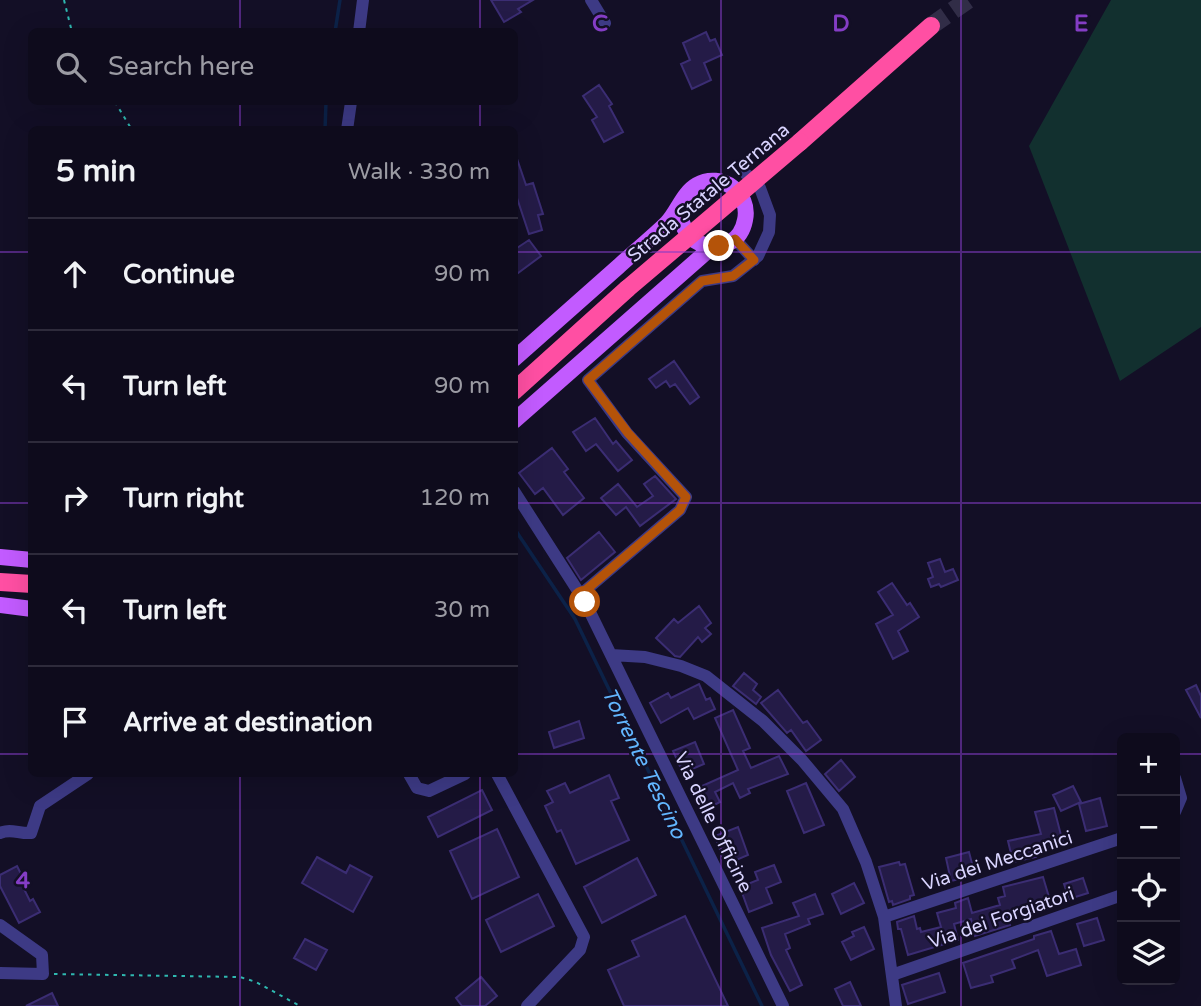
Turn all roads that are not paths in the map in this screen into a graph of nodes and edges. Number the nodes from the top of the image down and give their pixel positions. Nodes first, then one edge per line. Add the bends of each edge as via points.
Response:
1 (363, 0) edge
2 (591, 0) edge
3 (605, 23) dead end
4 (930, 26) tunnel mouth
5 (360, 28) edge
6 (351, 105) edge
7 (348, 126) edge
8 (743, 170) dead end
9 (682, 203) junction
10 (735, 239) junction
11 (712, 247) junction
12 (754, 260) junction
13 (518, 355) edge
14 (518, 388) edge
15 (518, 417) edge
16 (518, 497) edge
17 (0, 557) edge
18 (28, 560) edge
19 (0, 582) edge
20 (28, 584) edge
21 (580, 595) junction
22 (0, 605) edge
23 (28, 608) edge
24 (611, 655) junction
25 (84, 777) edge
26 (411, 777) edge
27 (459, 777) edge
28 (500, 777) edge
29 (0, 833) edge
30 (1117, 840) edge
31 (1117, 897) edge
32 (884, 917) junction
33 (0, 925) edge
34 (0, 973) edge
35 (891, 975) junction
36 (527, 1006) edge
37 (783, 1006) edge
38 (895, 1006) edge

1 - 5 street
2 - 3 street
4 - 14 highway, Strada Statale Ternana, bridge
6 - 7 street
8 - 12 street via 760,188 770,215 765,243
9 - 10 main road via 692,188 703,182 729,184 741,196 746,212
9 - 11 main road via 685,231
9 - 13 main road via 668,222
10 - 11 main road
10 - 12 street
11 - 15 main road
12 - 21 street via 733,276 702,281 588,380 686,497 680,510
16 - 21 street, Via delle Officine
17 - 18 main road
19 - 20 highway
21 - 24 street, Via delle Officine
22 - 23 main road
24 - 32 street via 645,656 681,666 706,677 763,721 843,809
24 - 37 street, Via delle Officine
25 - 29 street via 40,806 31,833
26 - 27 street via 418,788 429,791
28 - 36 street via 584,937 580,950
30 - 32 street, Via dei Meccanici
31 - 35 street, Via dei Forgiatori
32 - 35 street
33 - 34 street via 42,956 43,974
35 - 38 street

